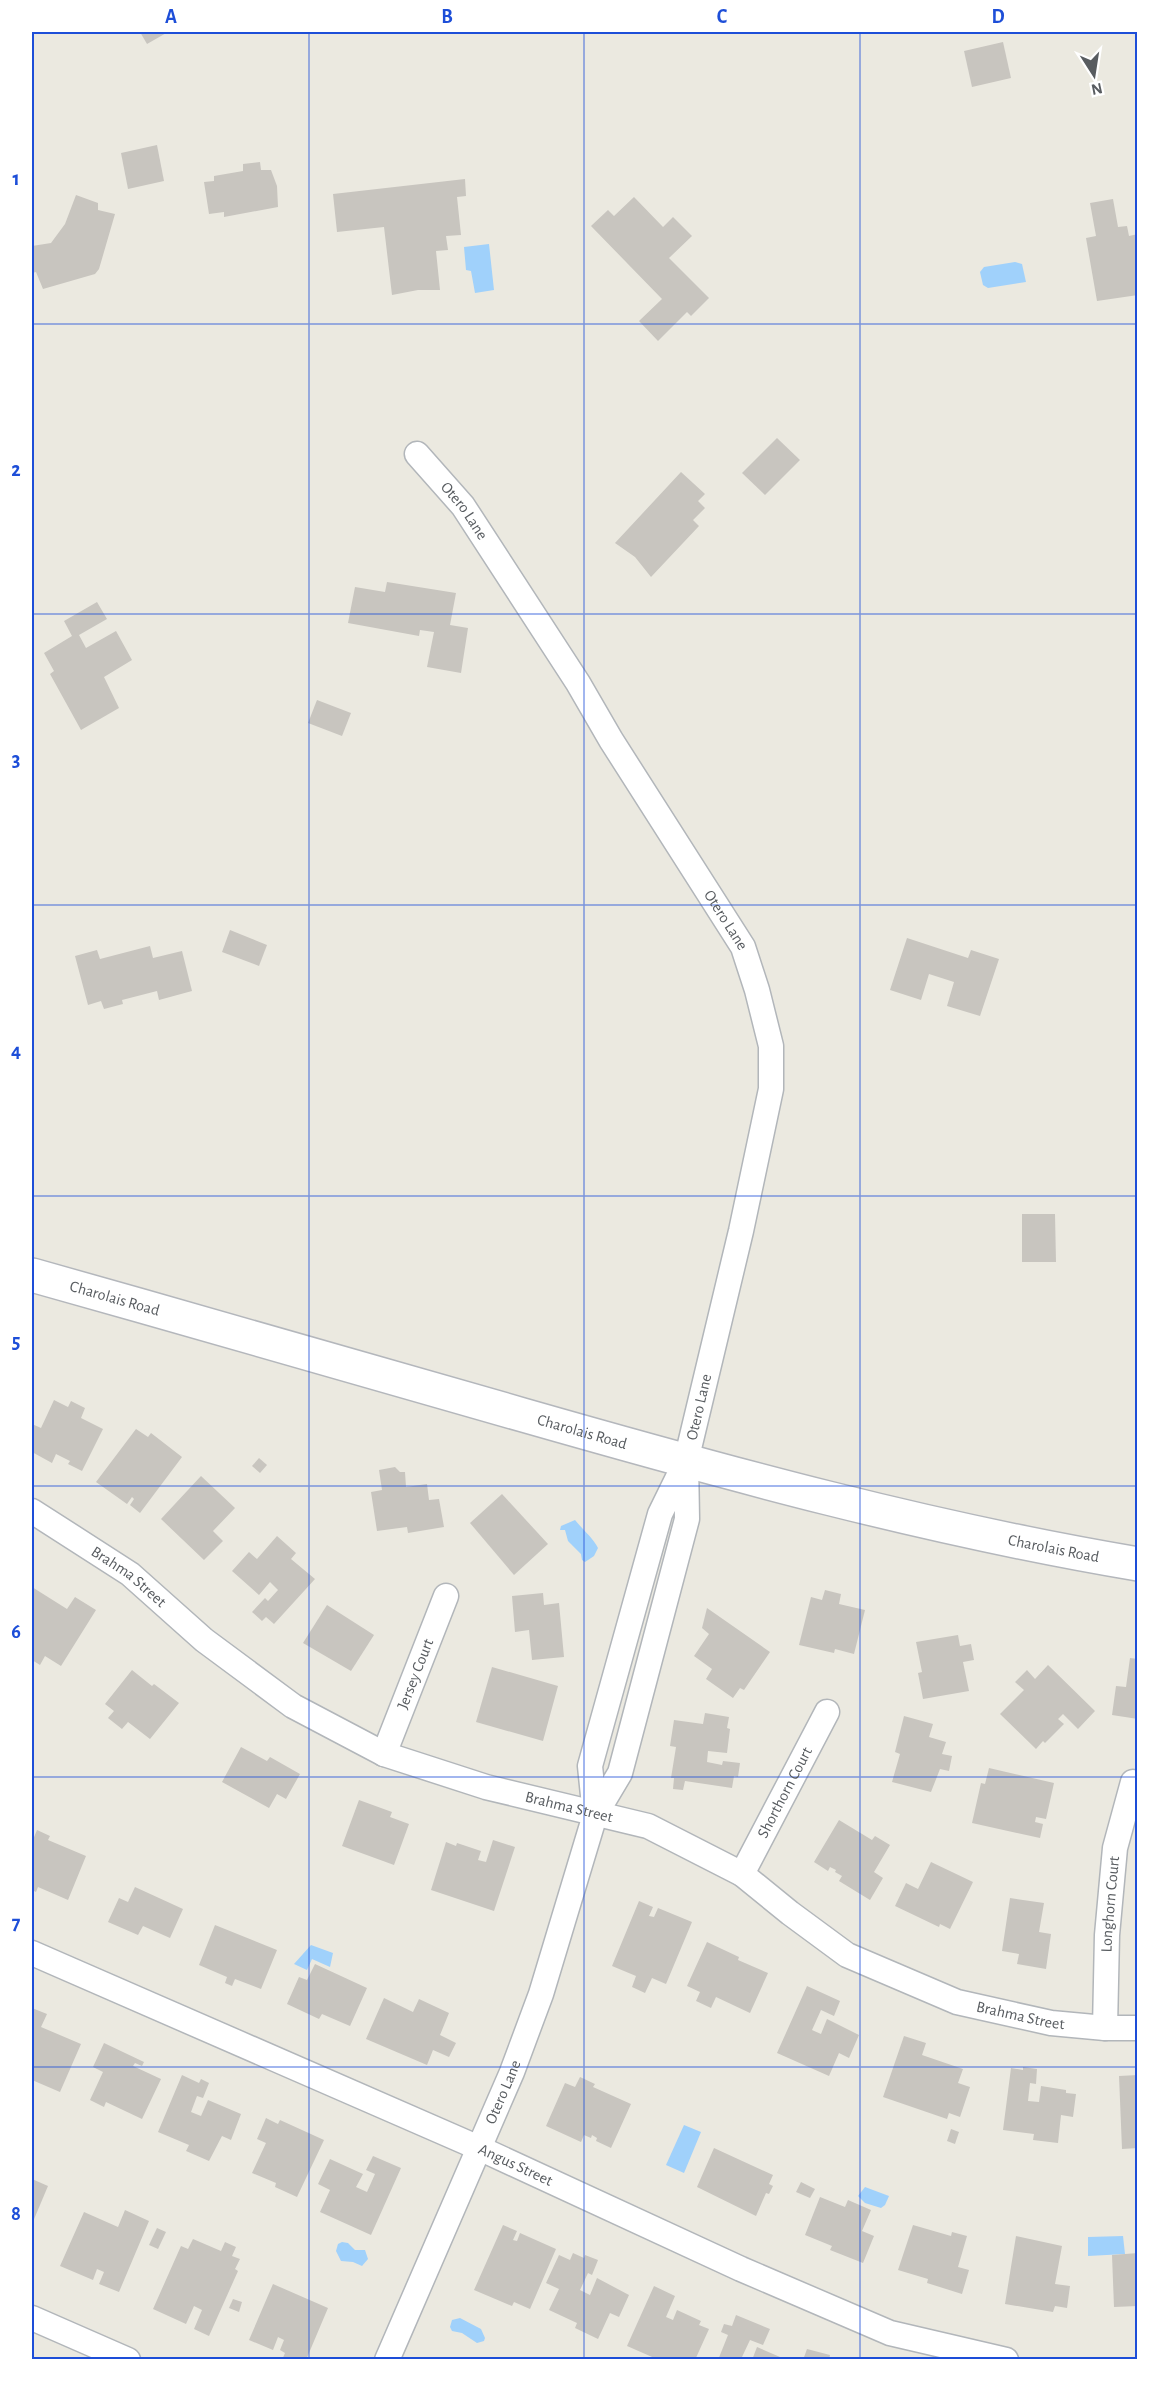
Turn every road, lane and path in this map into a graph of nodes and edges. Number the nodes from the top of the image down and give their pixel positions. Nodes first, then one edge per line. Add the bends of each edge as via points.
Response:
1 (417, 454) dead end
2 (32, 1275) edge
3 (686, 1461) junction
4 (32, 1511) edge
5 (1137, 1564) edge
6 (446, 1596) dead end
7 (827, 1712) dead end
8 (384, 1754) junction
9 (1133, 1782) dead end
10 (595, 1815) junction
11 (742, 1874) junction
12 (32, 1953) edge
13 (1105, 2028) junction
14 (1137, 2028) edge
15 (479, 2148) junction
16 (32, 2318) edge
17 (128, 2360) edge
18 (387, 2360) edge
19 (1006, 2360) edge

1 - 3 street, Otero Lane via 463,506 578,683 610,740 743,947 757,990 771,1046 771,1089
2 - 3 street, Charolais Road
3 - 5 street, Charolais Road via 862,1507 1058,1551
3 - 10 street, Otero Lane via 687,1519 620,1773
4 - 8 street, Brahma Street via 130,1574 204,1640 293,1706
6 - 8 street, Jersey Court
7 - 11 street, Shorthorn Court
8 - 10 street, Brahma Street
9 - 13 street, Longhorn Court via 1115,1848 1107,1935
10 - 11 street, Brahma Street via 648,1826
10 - 15 street, Otero Lane via 541,1994
11 - 13 street, Brahma Street via 848,1954 904,1981 957,2002 1051,2023
12 - 15 street, Angus Street
13 - 14 street, Brahma Street
15 - 18 street, Otero Lane
15 - 19 street, Angus Street via 890,2333
16 - 17 street

